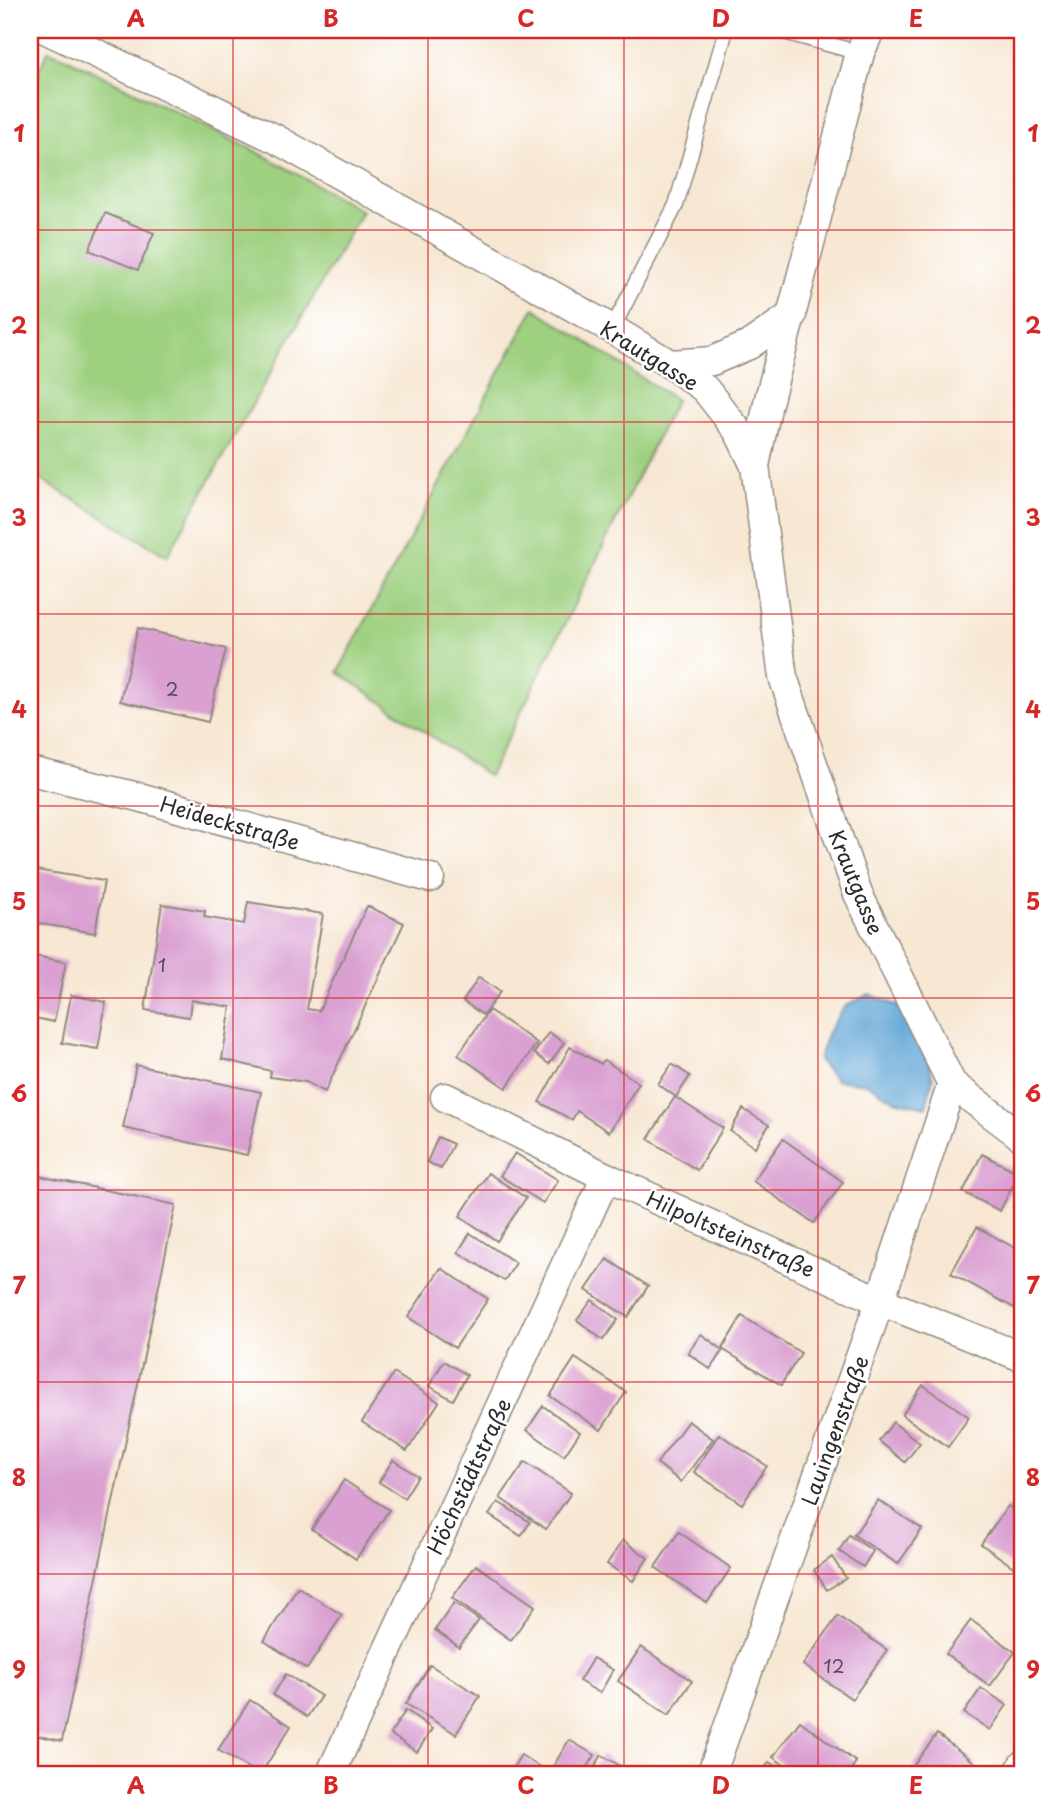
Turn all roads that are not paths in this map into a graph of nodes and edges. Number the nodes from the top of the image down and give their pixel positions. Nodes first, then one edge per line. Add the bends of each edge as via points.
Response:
1 (47, 30) edge
2 (726, 30) edge
3 (777, 30) edge
4 (865, 42) edge
5 (792, 315) junction
6 (612, 330) junction
7 (670, 364) junction
8 (755, 466) junction
9 (30, 771) edge
10 (430, 878) dead end
11 (952, 1084) junction
12 (445, 1097) dead end
13 (1022, 1138) edge
14 (606, 1177) junction
15 (880, 1301) junction
16 (1022, 1357) edge
17 (1022, 1766) edge
18 (330, 1775) edge
19 (711, 1775) edge
20 (1019, 1775) edge

1 - 6 street, Krautgasse via 276,139
2 - 6 lane via 676,205
3 - 4 lane
4 - 5 street
5 - 7 street via 749,345 712,361
5 - 8 street
6 - 7 street, Krautgasse
7 - 8 street, Krautgasse via 705,389 738,431
8 - 11 street, Krautgasse via 783,677 858,894
9 - 10 street, Heideckstraße
11 - 13 street
11 - 15 street, Lauingenstraße
12 - 14 street, Hilpoltsteinstraße
14 - 15 street, Hilpoltsteinstraße
14 - 18 street, Höchstädtstraße
15 - 16 street, Hilpoltsteinstraße
15 - 19 street, Lauingenstraße
17 - 20 street

